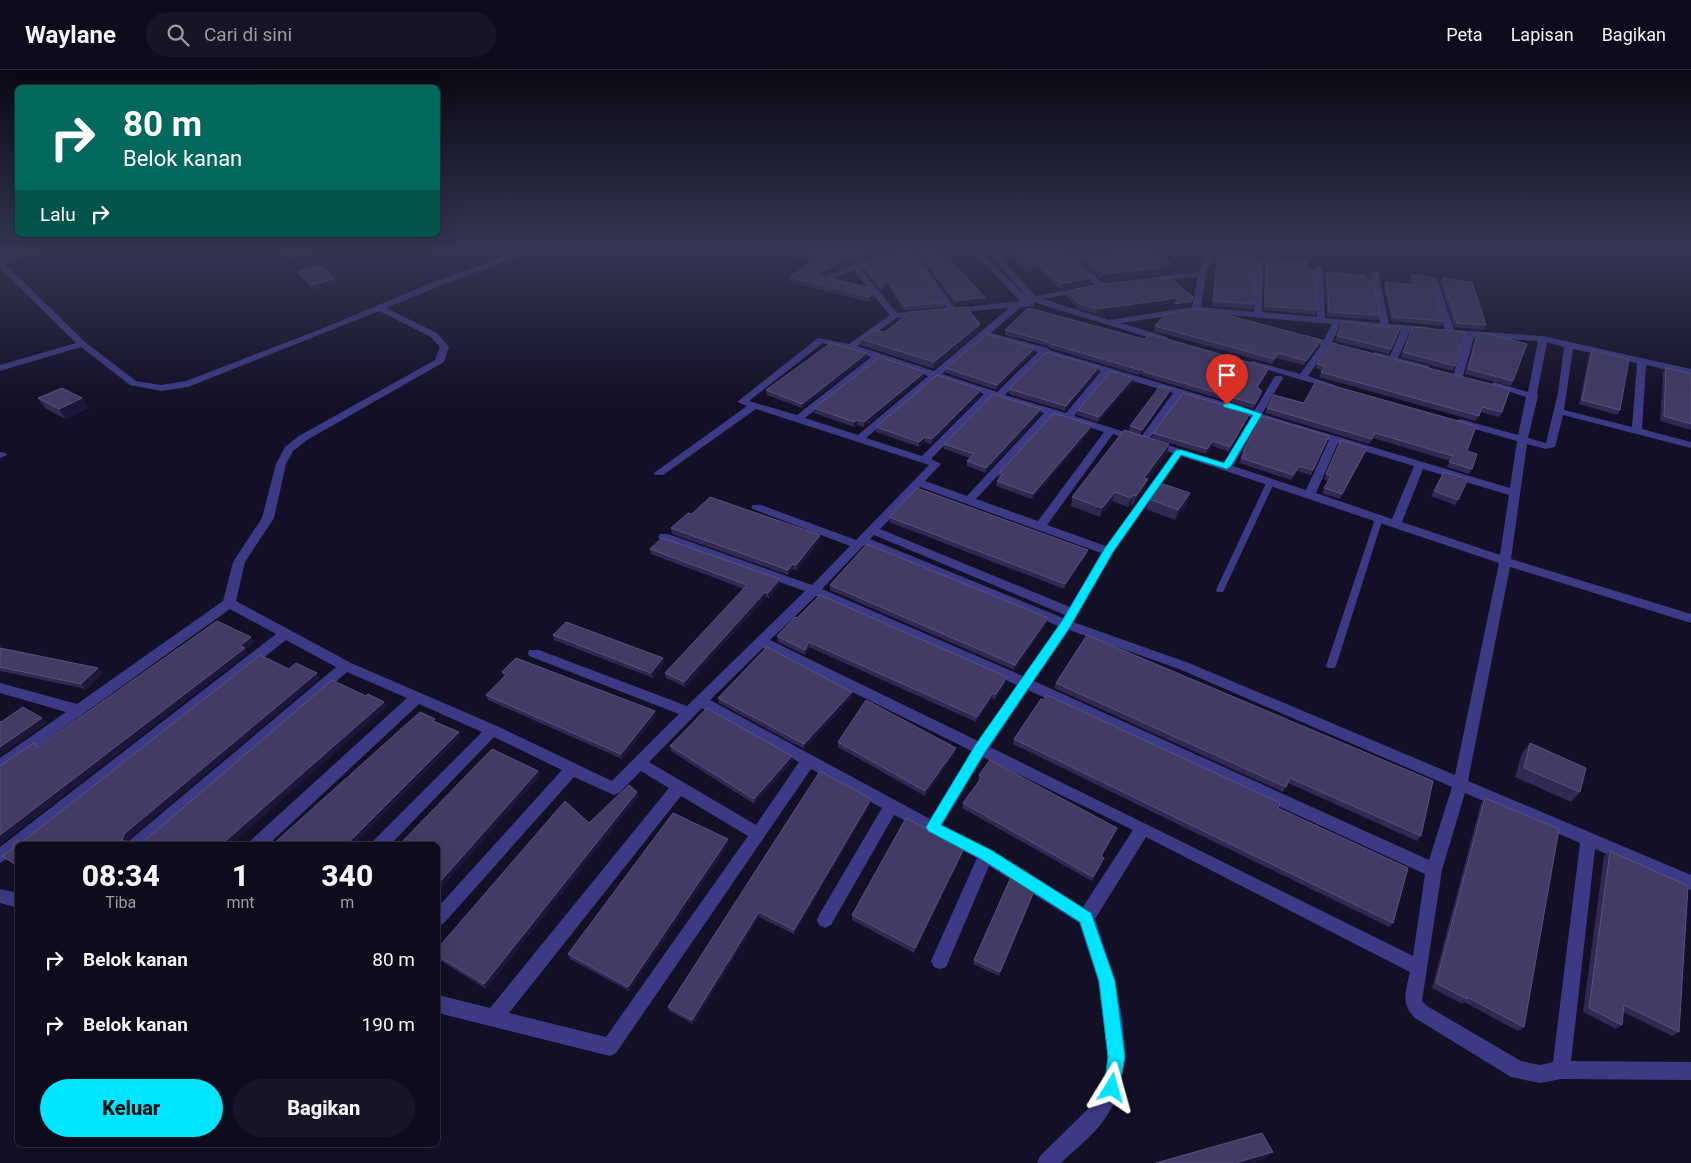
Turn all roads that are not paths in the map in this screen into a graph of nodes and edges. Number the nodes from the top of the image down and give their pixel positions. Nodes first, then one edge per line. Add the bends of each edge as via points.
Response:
1 (37, 300) edge
2 (399, 300) edge
3 (881, 300) edge
4 (936, 300) edge
5 (1034, 300) edge
6 (1198, 300) edge
7 (1258, 300) edge
8 (1320, 300) edge
9 (1381, 300) edge
10 (1440, 300) edge
11 (1025, 302) junction
12 (380, 308) junction
13 (1196, 309) junction
14 (943, 312) junction
15 (1213, 312) junction
16 (1258, 315) junction
17 (895, 316) junction
18 (1321, 321) junction
19 (1105, 322) junction
20 (1337, 322) junction
21 (1254, 325) edge
22 (1385, 327) junction
23 (1406, 328) junction
24 (1450, 332) junction
25 (984, 333) junction
26 (1470, 334) junction
27 (1300, 336) edge
28 (1542, 340) junction
29 (82, 344) junction
30 (1327, 344) junction
31 (1569, 345) junction
32 (850, 347) junction
33 (1045, 350) junction
34 (878, 356) junction
35 (1394, 359) junction
36 (1642, 361) junction
37 (0, 368) edge
38 (1108, 370) junction
39 (1691, 372) edge
40 (932, 375) junction
41 (1278, 378) junction
42 (1302, 378) junction
43 (1486, 383) edge
44 (1180, 391) junction
45 (994, 395) junction
46 (1533, 396) junction
47 (755, 405) junction
48 (1558, 411) junction
49 (1050, 412) junction
50 (1258, 414) junction
51 (1067, 418) junction
52 (1450, 419) edge
53 (798, 420) junction
54 (1455, 428) edge
55 (1110, 431) junction
56 (1637, 431) junction
57 (1335, 438) junction
58 (859, 439) junction
59 (1143, 441) junction
60 (1522, 443) junction
61 (1691, 445) edge
62 (1179, 452) junction
63 (924, 460) junction
64 (1420, 464) junction
65 (1227, 466) junction
66 (659, 473) dead end
67 (1271, 481) junction
68 (918, 482) junction
69 (1515, 493) junction
70 (1310, 494) junction
71 (969, 500) junction
72 (757, 507) dead end
73 (1379, 518) junction
74 (1396, 524) junction
75 (1040, 526) junction
76 (664, 537) edge
77 (864, 538) junction
78 (1108, 550) junction
79 (1505, 561) junction
80 (814, 590) junction
81 (1220, 590) dead end
82 (230, 603) junction
83 (1069, 619) junction
84 (1691, 619) edge
85 (286, 633) junction
86 (762, 642) junction
87 (534, 653) dead end
88 (346, 666) junction
89 (1331, 666) dead end
90 (1025, 683) junction
91 (0, 688) edge
92 (416, 698) junction
93 (701, 701) junction
94 (79, 710) junction
95 (689, 712) junction
96 (492, 730) junction
97 (981, 748) junction
98 (809, 760) junction
99 (639, 764) junction
100 (0, 766) edge
101 (572, 769) junction
102 (1460, 786) junction
103 (679, 787) junction
104 (891, 806) junction
105 (932, 827) junction
106 (1143, 828) junction
107 (758, 834) junction
108 (1588, 840) junction
109 (18, 842) edge
110 (140, 842) edge
111 (259, 842) edge
112 (383, 842) edge
113 (15, 844) edge
114 (986, 855) junction
115 (0, 856) edge
116 (1434, 870) junction
117 (1691, 883) edge
118 (0, 896) edge
119 (15, 900) edge
120 (440, 916) edge
121 (1086, 918) junction
122 (825, 920) dead end
123 (940, 960) dead end
124 (1420, 968) junction
125 (440, 1005) edge
126 (493, 1018) junction
127 (1560, 1070) junction
128 (1691, 1071) edge
129 (1046, 1163) edge

1 - 29 street
2 - 12 street
3 - 17 street
4 - 14 street
5 - 11 street
6 - 13 street
7 - 16 street
8 - 18 street
9 - 22 street
10 - 24 street
11 - 14 street
11 - 19 street
11 - 19 street via 1068,318 1170,344
11 - 25 street
12 - 29 street via 188,384 171,387 133,383
12 - 82 street via 434,336 445,347 439,362 303,438 289,450 281,464 268,518 239,562
13 - 15 street
13 - 19 street
14 - 17 street
15 - 16 street
15 - 21 street
16 - 18 street
17 - 32 street
18 - 20 street
20 - 22 street
20 - 30 street
22 - 23 street
23 - 24 street
23 - 35 street
24 - 26 street
25 - 33 street
25 - 40 street
26 - 28 street
26 - 35 street via 1454,375
27 - 30 street
28 - 31 street
28 - 46 street
29 - 37 street
30 - 35 street
30 - 42 street
31 - 36 street
31 - 48 street
32 - 34 street
32 - 47 street via 821,340 742,402
33 - 38 street
33 - 45 street
34 - 40 street
34 - 53 street
36 - 39 street
36 - 56 street
38 - 44 street
38 - 51 street
40 - 45 street
40 - 58 street
41 - 42 street via 1244,365
41 - 42 street via 1336,391
41 - 50 street
43 - 46 street
44 - 50 street
44 - 59 street
45 - 49 street
45 - 63 street
46 - 60 street
47 - 53 street
47 - 66 street
48 - 56 street
48 - 60 street via 1551,445
49 - 51 street
49 - 71 street
50 - 57 street
50 - 65 street
51 - 55 street
52 - 60 street
53 - 58 street
54 - 60 street
55 - 59 street
55 - 75 street
56 - 61 street
57 - 64 street
57 - 70 street
58 - 63 street
59 - 62 street
60 - 69 street
62 - 65 street
62 - 78 street
63 - 68 street via 936,464
64 - 69 street
64 - 74 street
65 - 67 street
67 - 70 street
67 - 81 lane
68 - 71 street
68 - 77 street
69 - 79 street
70 - 73 street
71 - 75 street
72 - 77 street
73 - 74 street
73 - 89 lane
74 - 79 street
75 - 78 street
76 - 80 street
77 - 80 street
77 - 83 street
78 - 83 street
79 - 84 street
79 - 102 street
80 - 86 street
80 - 90 street
82 - 85 street
82 - 94 street
83 - 90 street
83 - 102 street
85 - 88 street
85 - 109 street
86 - 93 street
86 - 97 street
87 - 95 street
88 - 92 street
88 - 110 street
90 - 97 street
90 - 116 street
91 - 94 street
92 - 96 street
92 - 111 street
93 - 95 street
93 - 98 street
94 - 100 street
95 - 99 street
96 - 101 street
96 - 112 street
97 - 105 street
97 - 106 street
98 - 104 street
98 - 107 street
99 - 101 street via 614,789
99 - 103 street
101 - 120 street
102 - 108 street
102 - 116 street
103 - 107 street
103 - 126 street
104 - 105 street
104 - 122 street
105 - 114 street
106 - 121 street
106 - 124 street
107 - 126 street via 610,1047
108 - 117 street
108 - 127 street
113 - 115 street
114 - 121 street
114 - 123 street
116 - 124 street
118 - 119 street
121 - 129 street via 1107,981 1117,1057 1112,1088 1097,1114
124 - 127 street via 1413,998 1414,1005 1421,1012 1518,1070 1540,1074
125 - 126 street
127 - 128 street

